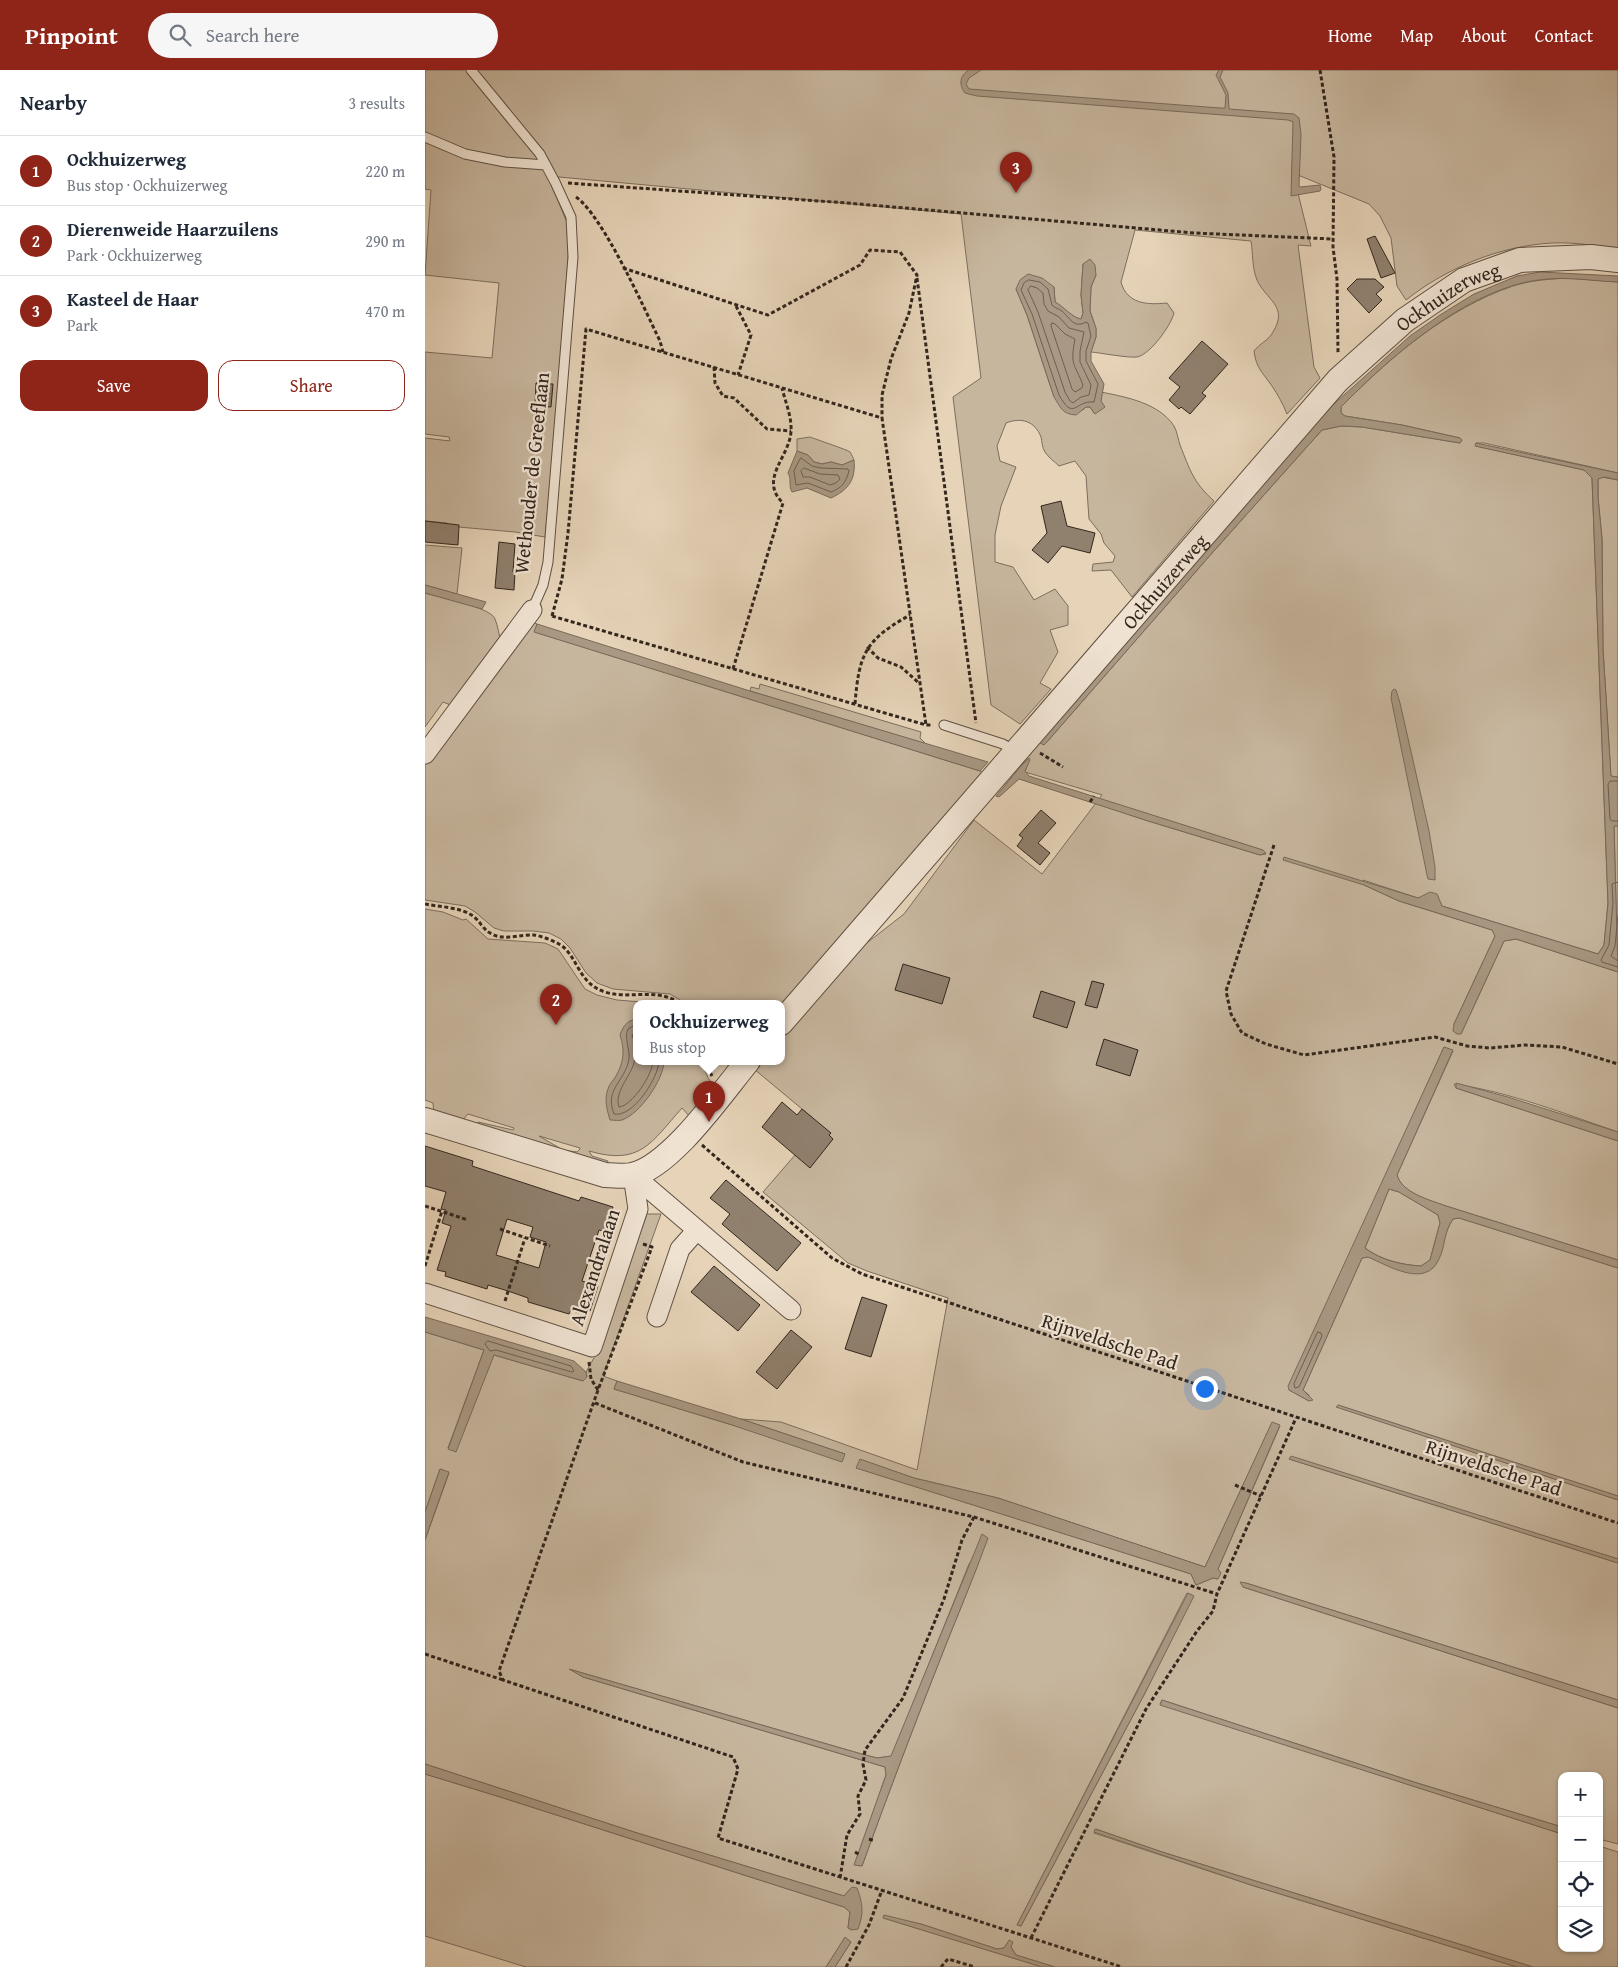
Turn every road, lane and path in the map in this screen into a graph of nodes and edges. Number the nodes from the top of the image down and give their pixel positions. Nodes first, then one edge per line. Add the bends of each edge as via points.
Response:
1 (471, 70) edge
2 (1320, 70) edge
3 (425, 137) edge
4 (546, 165) junction
5 (557, 185) junction
6 (1333, 239) junction
7 (1618, 260) edge
8 (623, 268) junction
9 (917, 275) junction
10 (736, 306) junction
11 (664, 352) junction
12 (714, 368) junction
13 (738, 375) junction
14 (1338, 380) junction
15 (782, 388) junction
16 (882, 418) junction
17 (791, 431) junction
18 (532, 610) junction
19 (910, 615) junction
20 (552, 616) junction
21 (867, 647) junction
22 (733, 669) junction
23 (920, 684) junction
24 (855, 704) junction
25 (926, 725) junction
26 (943, 725) joint
27 (978, 736) junction
28 (1021, 747) junction
29 (425, 754) edge
30 (1063, 768) dead end
31 (1094, 796) dead end
32 (1090, 802) dead end
33 (1274, 845) dead end
34 (425, 904) edge
35 (672, 1000) edge
36 (785, 1018) edge
37 (1618, 1064) edge
38 (745, 1065) edge
39 (425, 1120) edge
40 (689, 1134) junction
41 (633, 1175) junction
42 (425, 1206) edge
43 (442, 1211) junction
44 (468, 1220) dead end
45 (500, 1229) dead end
46 (697, 1230) junction
47 (525, 1238) junction
48 (628, 1240) junction
49 (550, 1246) dead end
50 (425, 1266) edge
51 (425, 1293) edge
52 (791, 1310) dead end
53 (657, 1316) dead end
54 (500, 1317) junction
55 (592, 1347) junction
56 (598, 1390) junction
57 (595, 1403) junction
58 (1296, 1418) junction
59 (1235, 1485) dead end
60 (1261, 1496) junction
61 (975, 1517) junction
62 (1618, 1523) edge
63 (1217, 1594) junction
64 (425, 1654) edge
65 (503, 1680) junction
66 (869, 1838) dead end
67 (875, 1841) dead end
68 (855, 1852) dead end
69 (860, 1855) dead end
70 (840, 1878) junction
71 (882, 1890) junction
72 (1031, 1938) junction
73 (846, 1967) edge
74 (941, 1967) edge
75 (975, 1967) edge
76 (1122, 1967) edge

1 - 4 lane, Wethouder de Greeflaan
2 - 6 path via 1334,157
3 - 4 lane via 465,154 505,162
4 - 5 lane, Wethouder de Greeflaan
5 - 6 path via 847,202 1194,233
5 - 8 path via 579,198 590,210
5 - 18 lane, Wethouder de Greeflaan via 571,217 573,256 548,562 543,585
6 - 14 path via 1337,279
7 - 14 street, Ockhuizerweg via 1591,257 1520,260 1464,280 1405,320
8 - 10 path
8 - 11 path
9 - 10 path via 900,252 870,250 860,265 767,315
9 - 16 path via 909,313 891,359 882,394
9 - 27 path
10 - 13 path via 751,335
11 - 12 path
11 - 20 path via 586,329 568,533 562,579
12 - 13 path
12 - 17 path via 715,383 723,396 734,398 767,429
13 - 15 path
14 - 28 street, Ockhuizerweg
15 - 16 path
15 - 17 path
16 - 19 path
17 - 22 path via 773,477 775,495 783,503
18 - 20 path
18 - 29 street, Wethouder de Greeflaan
19 - 21 path via 889,627
19 - 23 path
20 - 22 path
21 - 23 path via 878,658 901,667
21 - 24 path via 858,672
22 - 24 path
23 - 25 path
24 - 25 path
25 - 26 path
26 - 27 lane
27 - 28 lane
28 - 30 path via 1038,752
28 - 36 street, Ockhuizerweg
31 - 32 path
33 - 37 path via 1226,991 1231,1014 1242,1033 1304,1055 1435,1037 1467,1046 1490,1048 1525,1045 1562,1047
34 - 35 path via 464,912 493,935 533,935 561,945 585,980 605,992 620,996 659,995
38 - 40 street
39 - 41 street via 605,1175
40 - 41 street via 661,1162
40 - 58 path, Rijnveldsche Pad via 832,1258 862,1274
41 - 46 street
41 - 48 street, Alexandralaan via 638,1209
42 - 43 path
43 - 44 path
43 - 50 path
45 - 47 path
46 - 52 street
46 - 53 street via 680,1249
47 - 49 path
47 - 54 path
48 - 55 street, Alexandralaan
48 - 56 path via 652,1246
51 - 54 street, Alexandralaan
54 - 55 street, Alexandralaan
55 - 56 path via 589,1358 591,1379
56 - 57 path
57 - 61 path via 743,1462
57 - 65 path via 499,1671
58 - 60 path
58 - 62 path, Rijnveldsche Pad
59 - 60 path
60 - 63 path
61 - 63 path
61 - 70 path via 962,1540 944,1599 903,1698 865,1750 866,1780 858,1796 860,1814 847,1834
63 - 72 path via 1213,1611 1146,1710
64 - 65 path
65 - 70 path via 733,1757 738,1769 718,1838
66 - 67 path
68 - 69 path
70 - 71 path
71 - 72 path
71 - 73 path via 869,1925
72 - 76 path
74 - 75 path via 948,1959

